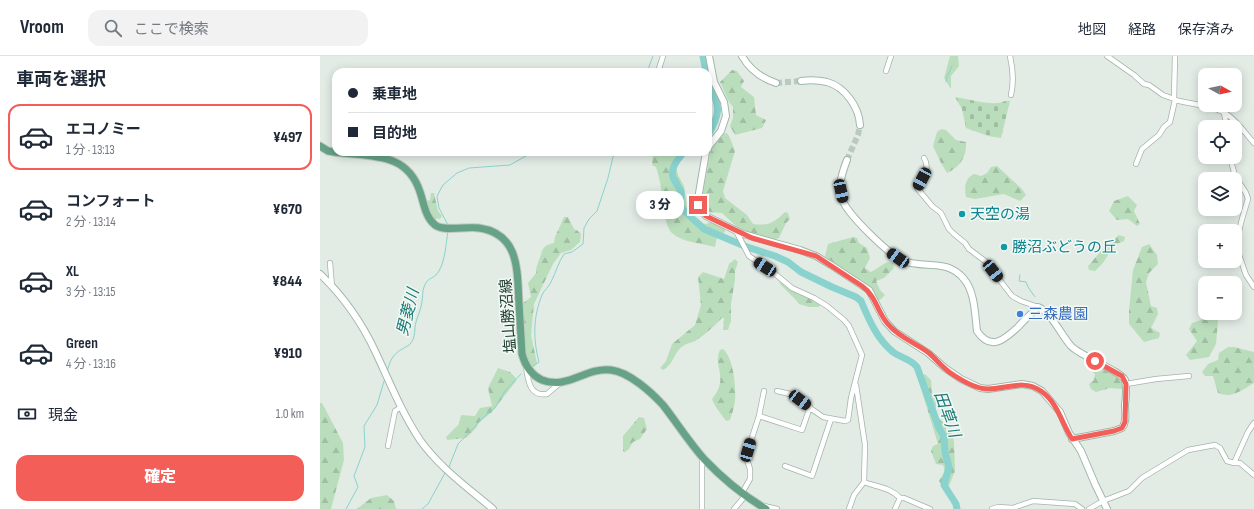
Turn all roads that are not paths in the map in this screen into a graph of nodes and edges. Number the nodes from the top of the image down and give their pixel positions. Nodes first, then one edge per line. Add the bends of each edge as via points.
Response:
1 (663, 56) edge
2 (709, 56) edge
3 (742, 56) edge
4 (891, 56) edge
5 (1010, 56) edge
6 (1107, 56) edge
7 (1175, 56) edge
8 (659, 68) edge
9 (711, 68) edge
10 (886, 71) dead end
11 (712, 72) edge
12 (801, 81) tunnel mouth
13 (776, 83) tunnel mouth
14 (1011, 95) dead end
15 (1174, 100) junction
16 (1224, 113) junction
17 (1226, 120) edge
18 (860, 125) tunnel mouth
19 (712, 142) edge
20 (1254, 143) edge
21 (320, 146) edge
22 (332, 151) edge
23 (373, 156) edge
24 (705, 156) edge
25 (924, 158) dead end
26 (847, 160) tunnel mouth
27 (1136, 164) dead end
28 (1232, 164) edge
29 (736, 230) junction
30 (330, 263) dead end
31 (320, 274) edge
32 (332, 287) junction
33 (1254, 288) edge
34 (1038, 307) junction
35 (525, 364) junction
36 (1188, 376) dead end
37 (560, 383) junction
38 (855, 384) junction
39 (1126, 384) junction
40 (764, 391) dead end
41 (777, 391) dead end
42 (401, 407) junction
43 (810, 407) junction
44 (759, 416) junction
45 (831, 419) junction
46 (1254, 423) edge
47 (1072, 439) junction
48 (388, 446) dead end
49 (703, 458) junction
50 (1234, 463) junction
51 (785, 466) dead end
52 (1254, 476) edge
53 (864, 482) junction
54 (744, 494) junction
55 (900, 498) junction
56 (1103, 501) junction
57 (764, 508) edge
58 (493, 509) edge
59 (702, 509) edge
60 (734, 509) edge
61 (778, 509) edge
62 (849, 509) edge
63 (895, 509) edge
64 (930, 509) edge
65 (992, 509) edge
66 (1082, 509) edge
67 (1089, 509) edge
68 (1107, 509) edge

1 - 8 street
2 - 9 street
3 - 13 street via 755,73
4 - 10 street
5 - 14 street via 1013,68
6 - 15 street via 1144,84
7 - 15 street
11 - 19 street via 724,102 726,116 721,131
12 - 18 street via 822,81 839,88 856,108
15 - 16 street
15 - 27 street via 1170,122 1159,135 1142,148
16 - 17 street
16 - 20 street
21 - 22 main road, 塩山勝沼線
23 - 35 main road, 塩山勝沼線 via 388,159 409,171 418,185 426,214 438,227 488,230 506,242 517,264 522,354
24 - 29 street via 698,199 700,209 706,216
25 - 34 street via 927,169 917,188 941,213 949,229 985,261 1012,296
26 - 34 street via 840,185 842,199 850,212 898,258 912,263 940,265 964,278 970,289 977,331 981,337 991,342 1003,340
28 - 33 street via 1235,176 1248,199 1240,226 1237,249 1246,275
29 - 38 street via 749,256 786,284 823,303 844,320 862,355
29 - 47 street via 752,238 816,256 869,290 885,321 894,331 961,379 980,388 1022,384 1042,391 1060,412
30 - 32 street
31 - 32 street
32 - 42 street via 356,319 375,352
34 - 39 street via 1072,347 1122,376
35 - 37 main road, 塩山勝沼線 via 535,375 546,381
35 - 37 street via 528,380 538,394 548,394
36 - 39 street
37 - 49 main road, 塩山勝沼線 via 602,370 626,374 663,405
38 - 45 street via 848,420
38 - 53 street via 865,444
39 - 47 street via 1125,422 1122,428
40 - 44 street
41 - 43 street via 790,394
42 - 48 street via 395,410
42 - 58 street via 427,449
43 - 44 street via 802,430
43 - 45 street
44 - 54 street via 748,450 750,479
45 - 51 street via 812,476
46 - 50 street
47 - 56 street via 1081,452
49 - 54 main road, 塩山勝沼線
49 - 59 street
50 - 52 street via 1240,463
50 - 56 street via 1227,461 1220,448 1215,445 1188,450 1142,478 1129,491
53 - 55 street via 883,487
53 - 62 street via 854,495
54 - 57 main road, 塩山勝沼線
54 - 60 street
55 - 63 street
55 - 64 street
56 - 67 street
56 - 68 street
57 - 61 street via 766,506
65 - 66 street via 1013,508 1033,501 1075,504

